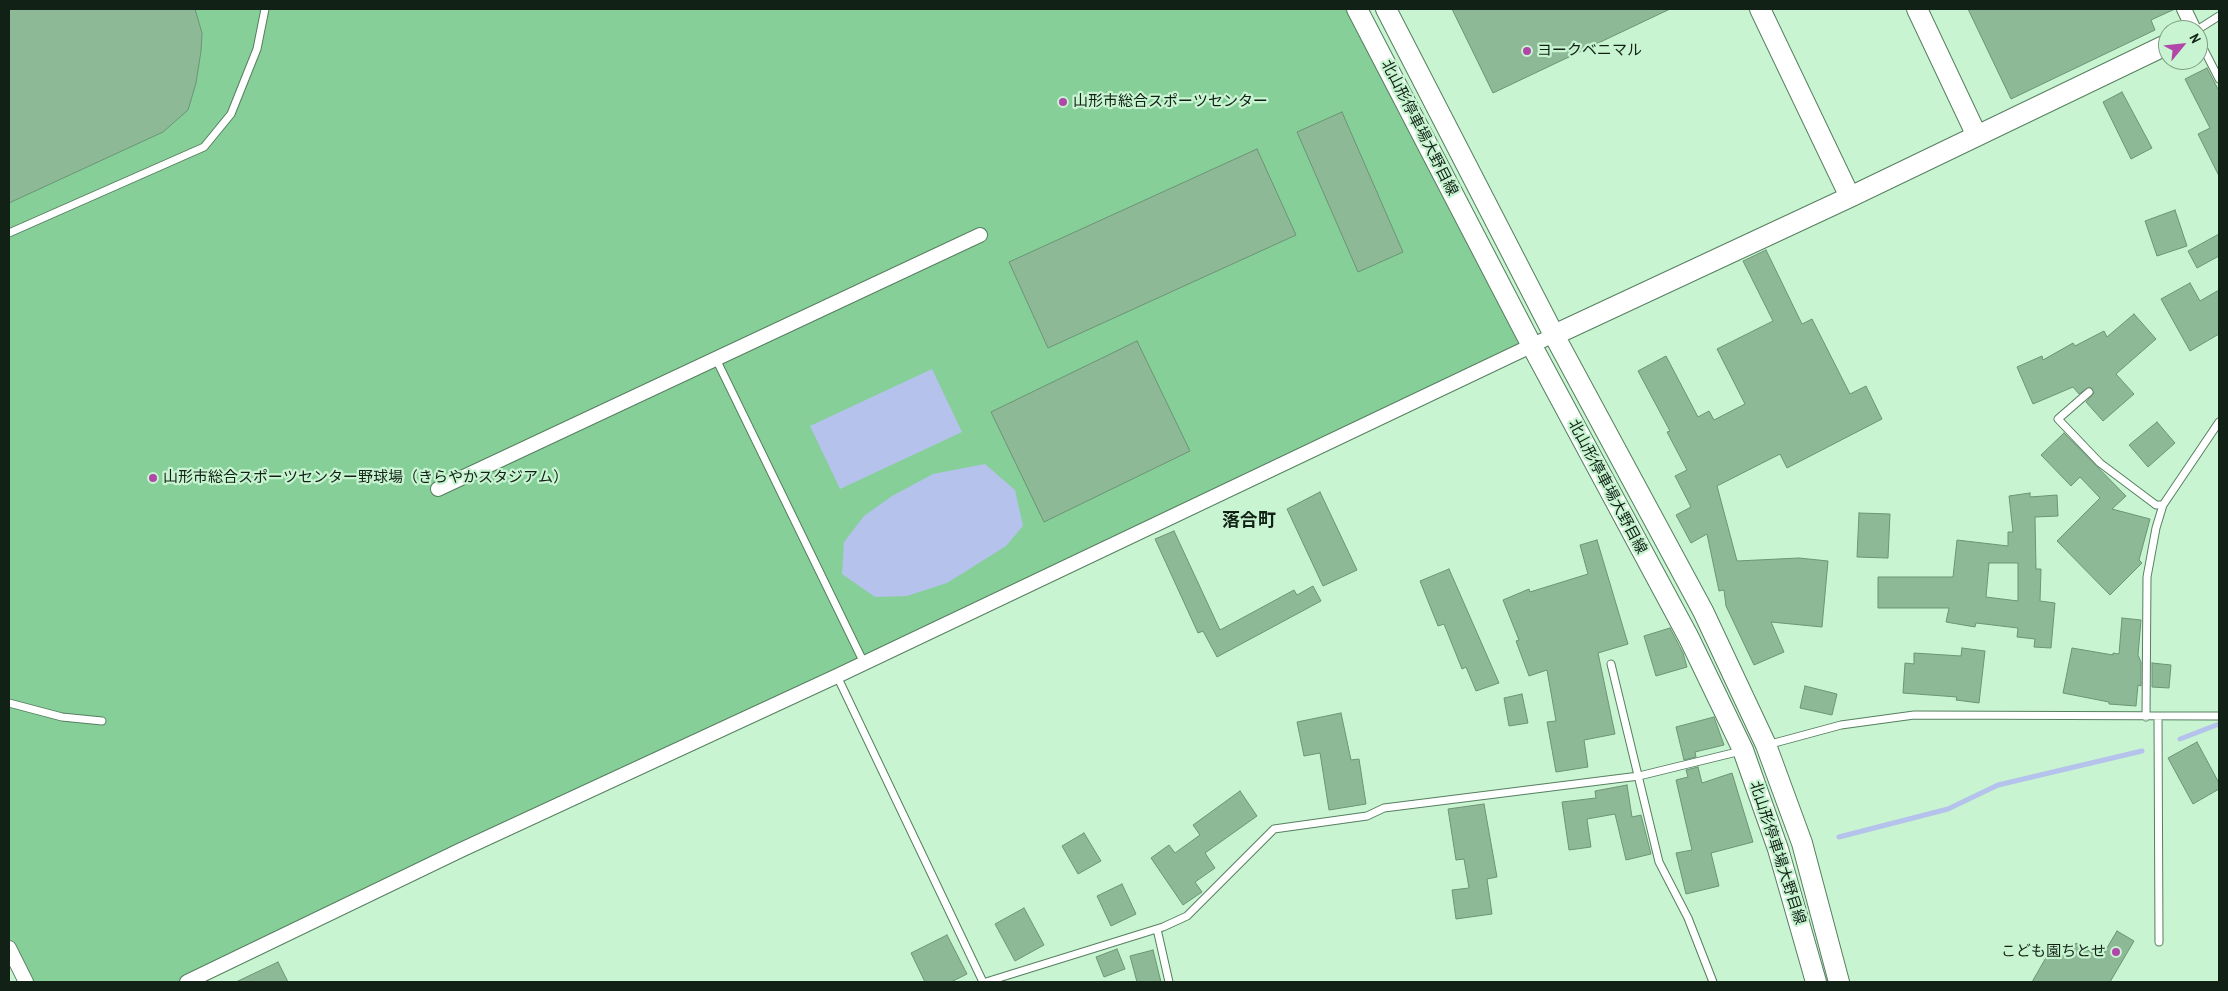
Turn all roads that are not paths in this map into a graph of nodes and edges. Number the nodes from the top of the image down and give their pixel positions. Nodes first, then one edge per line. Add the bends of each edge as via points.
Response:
1 (265, 9) edge
2 (1357, 9) edge
3 (1386, 9) edge
4 (1760, 9) edge
5 (1917, 9) edge
6 (2184, 9) edge
7 (2219, 16) edge
8 (2190, 20) edge
9 (2208, 23) edge
10 (2158, 49) edge
11 (2208, 58) edge
12 (2219, 79) edge
13 (1977, 136) junction
14 (1850, 197) junction
15 (9, 233) edge
16 (980, 236) dead end
17 (1554, 335) junction
18 (1532, 346) junction
19 (716, 359) junction
20 (2089, 392) dead end
21 (2219, 422) edge
22 (438, 489) dead end
23 (2163, 505) junction
24 (864, 663) junction
25 (1610, 664) dead end
26 (837, 676) junction
27 (9, 703) edge
28 (2158, 716) junction
29 (2219, 716) edge
30 (2146, 717) junction
31 (102, 721) dead end
32 (1766, 745) junction
33 (1743, 750) junction
34 (1639, 776) junction
35 (1157, 929) junction
36 (2159, 942) dead end
37 (9, 948) edge
38 (26, 982) edge
39 (187, 982) edge
40 (984, 982) edge
41 (1169, 982) edge
42 (1714, 982) edge
43 (1816, 982) edge
44 (1839, 982) edge

1 - 15 lane via 257,49 231,114 204,148
2 - 18 main road, 北山形停車場大野目線
3 - 17 main road, 北山形停車場大野目線
4 - 14 main road
5 - 13 main road
6 - 8 street
7 - 9 lane
10 - 13 main road
11 - 12 lane
13 - 14 main road
14 - 17 main road
16 - 19 street
17 - 18 street
17 - 32 main road, 北山形停車場大野目線 via 1703,611
18 - 24 street
18 - 33 main road, 北山形停車場大野目線 via 1689,638
19 - 22 street
19 - 24 lane
20 - 23 lane via 2058,419 2100,463 2156,505
21 - 23 lane
23 - 30 lane via 2147,577
24 - 26 street
25 - 34 lane
26 - 39 street via 470,846
26 - 40 lane
27 - 31 lane via 62,717
28 - 29 lane
28 - 30 lane
28 - 36 lane
30 - 32 lane via 1914,715 1841,725
32 - 44 main road, 北山形停車場大野目線 via 1802,842
33 - 34 lane
33 - 43 main road, 北山形停車場大野目線 via 1778,849
34 - 35 lane via 1384,808 1366,816 1274,829 1187,916
34 - 42 lane via 1659,862 1688,918
35 - 40 lane
35 - 41 lane
37 - 38 street

